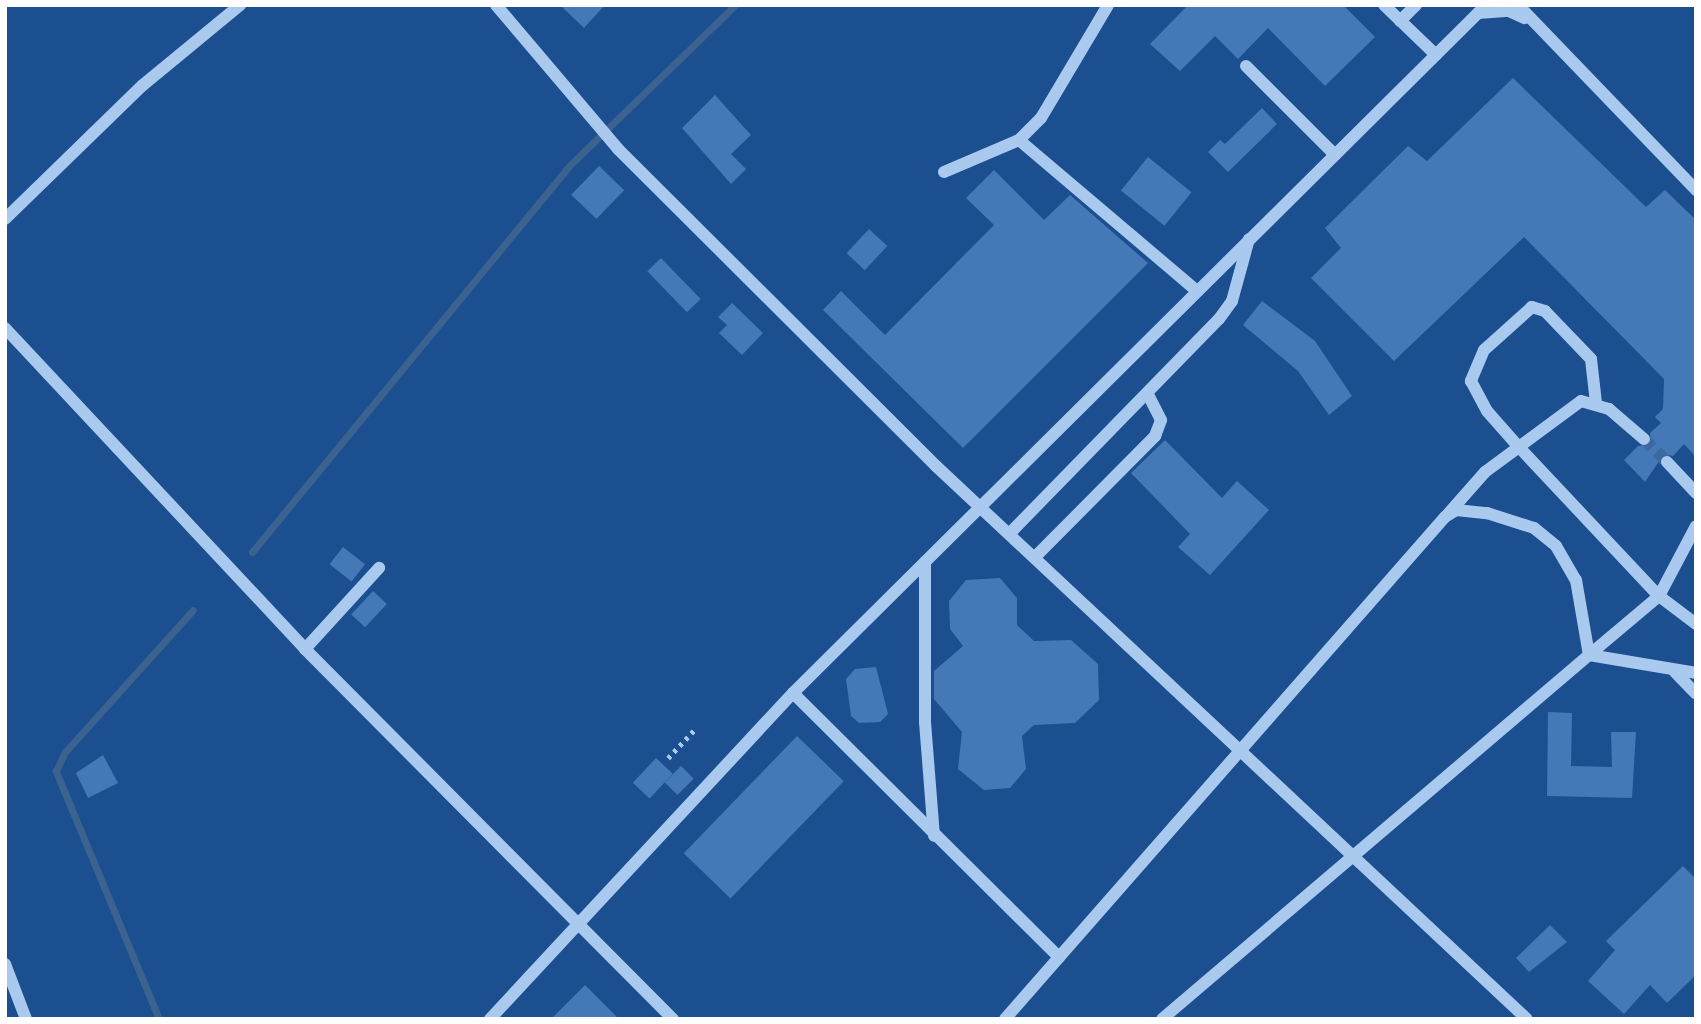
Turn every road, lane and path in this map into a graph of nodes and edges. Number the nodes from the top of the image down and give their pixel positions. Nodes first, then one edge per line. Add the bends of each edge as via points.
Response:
1 (240, 5) edge
2 (496, 5) edge
3 (1108, 5) edge
4 (1384, 5) edge
5 (1416, 5) edge
6 (1518, 5) edge
7 (1482, 9) edge
8 (1525, 18) junction
9 (1400, 21) junction
10 (1436, 55) junction
11 (1247, 66) dead end
12 (1019, 140) junction
13 (1335, 155) junction
14 (944, 172) dead end
15 (1696, 190) edge
16 (5, 219) edge
17 (1251, 235) junction
18 (1196, 290) junction
19 (5, 328) edge
20 (1147, 393) junction
21 (1596, 403) junction
22 (1644, 439) tunnel mouth
23 (1517, 445) junction
24 (1667, 462) tunnel mouth
25 (1696, 493) edge
26 (979, 507) junction
27 (1445, 517) junction
28 (1696, 526) edge
29 (1012, 531) junction
30 (1037, 555) junction
31 (925, 562) junction
32 (379, 568) dead end
33 (1660, 596) junction
34 (1696, 624) edge
35 (306, 649) junction
36 (1589, 655) junction
37 (1675, 672) junction
38 (1696, 673) edge
39 (793, 692) junction
40 (1696, 694) edge
41 (697, 727) dead end
42 (1240, 749) junction
43 (668, 758) dead end
44 (934, 836) junction
45 (1353, 857) junction
46 (577, 927) junction
47 (1059, 957) junction
48 (5, 964) edge
49 (26, 1019) edge
50 (490, 1019) edge
51 (673, 1019) edge
52 (1005, 1019) edge
53 (1162, 1019) edge
54 (1527, 1019) edge

1 - 16 street via 143,85
2 - 26 street via 618,149
3 - 12 street via 1063,86
4 - 9 street
5 - 9 street
6 - 8 street
7 - 8 street via 1509,11
7 - 10 street
8 - 15 street
9 - 10 street
10 - 13 street
11 - 13 street
12 - 14 street
12 - 18 street
13 - 17 street
17 - 18 street
17 - 20 street via 1232,301
18 - 26 street
19 - 35 street
20 - 29 street
20 - 30 street via 1161,420 1155,436
21 - 22 street
21 - 23 street via 1568,407
21 - 23 street via 1591,359 1545,311 1522,310 1485,350 1471,381 1487,411
23 - 27 street
23 - 33 street
24 - 25 street
26 - 29 street
26 - 31 street
27 - 36 street via 1456,510 1512,519 1556,546 1581,594
27 - 42 street
28 - 33 street
29 - 30 street
30 - 42 street
31 - 39 street
31 - 44 street via 925,722
32 - 35 street
33 - 34 street
33 - 36 street
35 - 46 street
36 - 37 street
36 - 45 street
37 - 38 street
37 - 40 street
39 - 44 street
39 - 46 street
41 - 43 path
42 - 45 street
42 - 47 street
44 - 47 street
45 - 53 street
45 - 54 street
46 - 50 street
46 - 51 street
47 - 52 street
48 - 49 street

